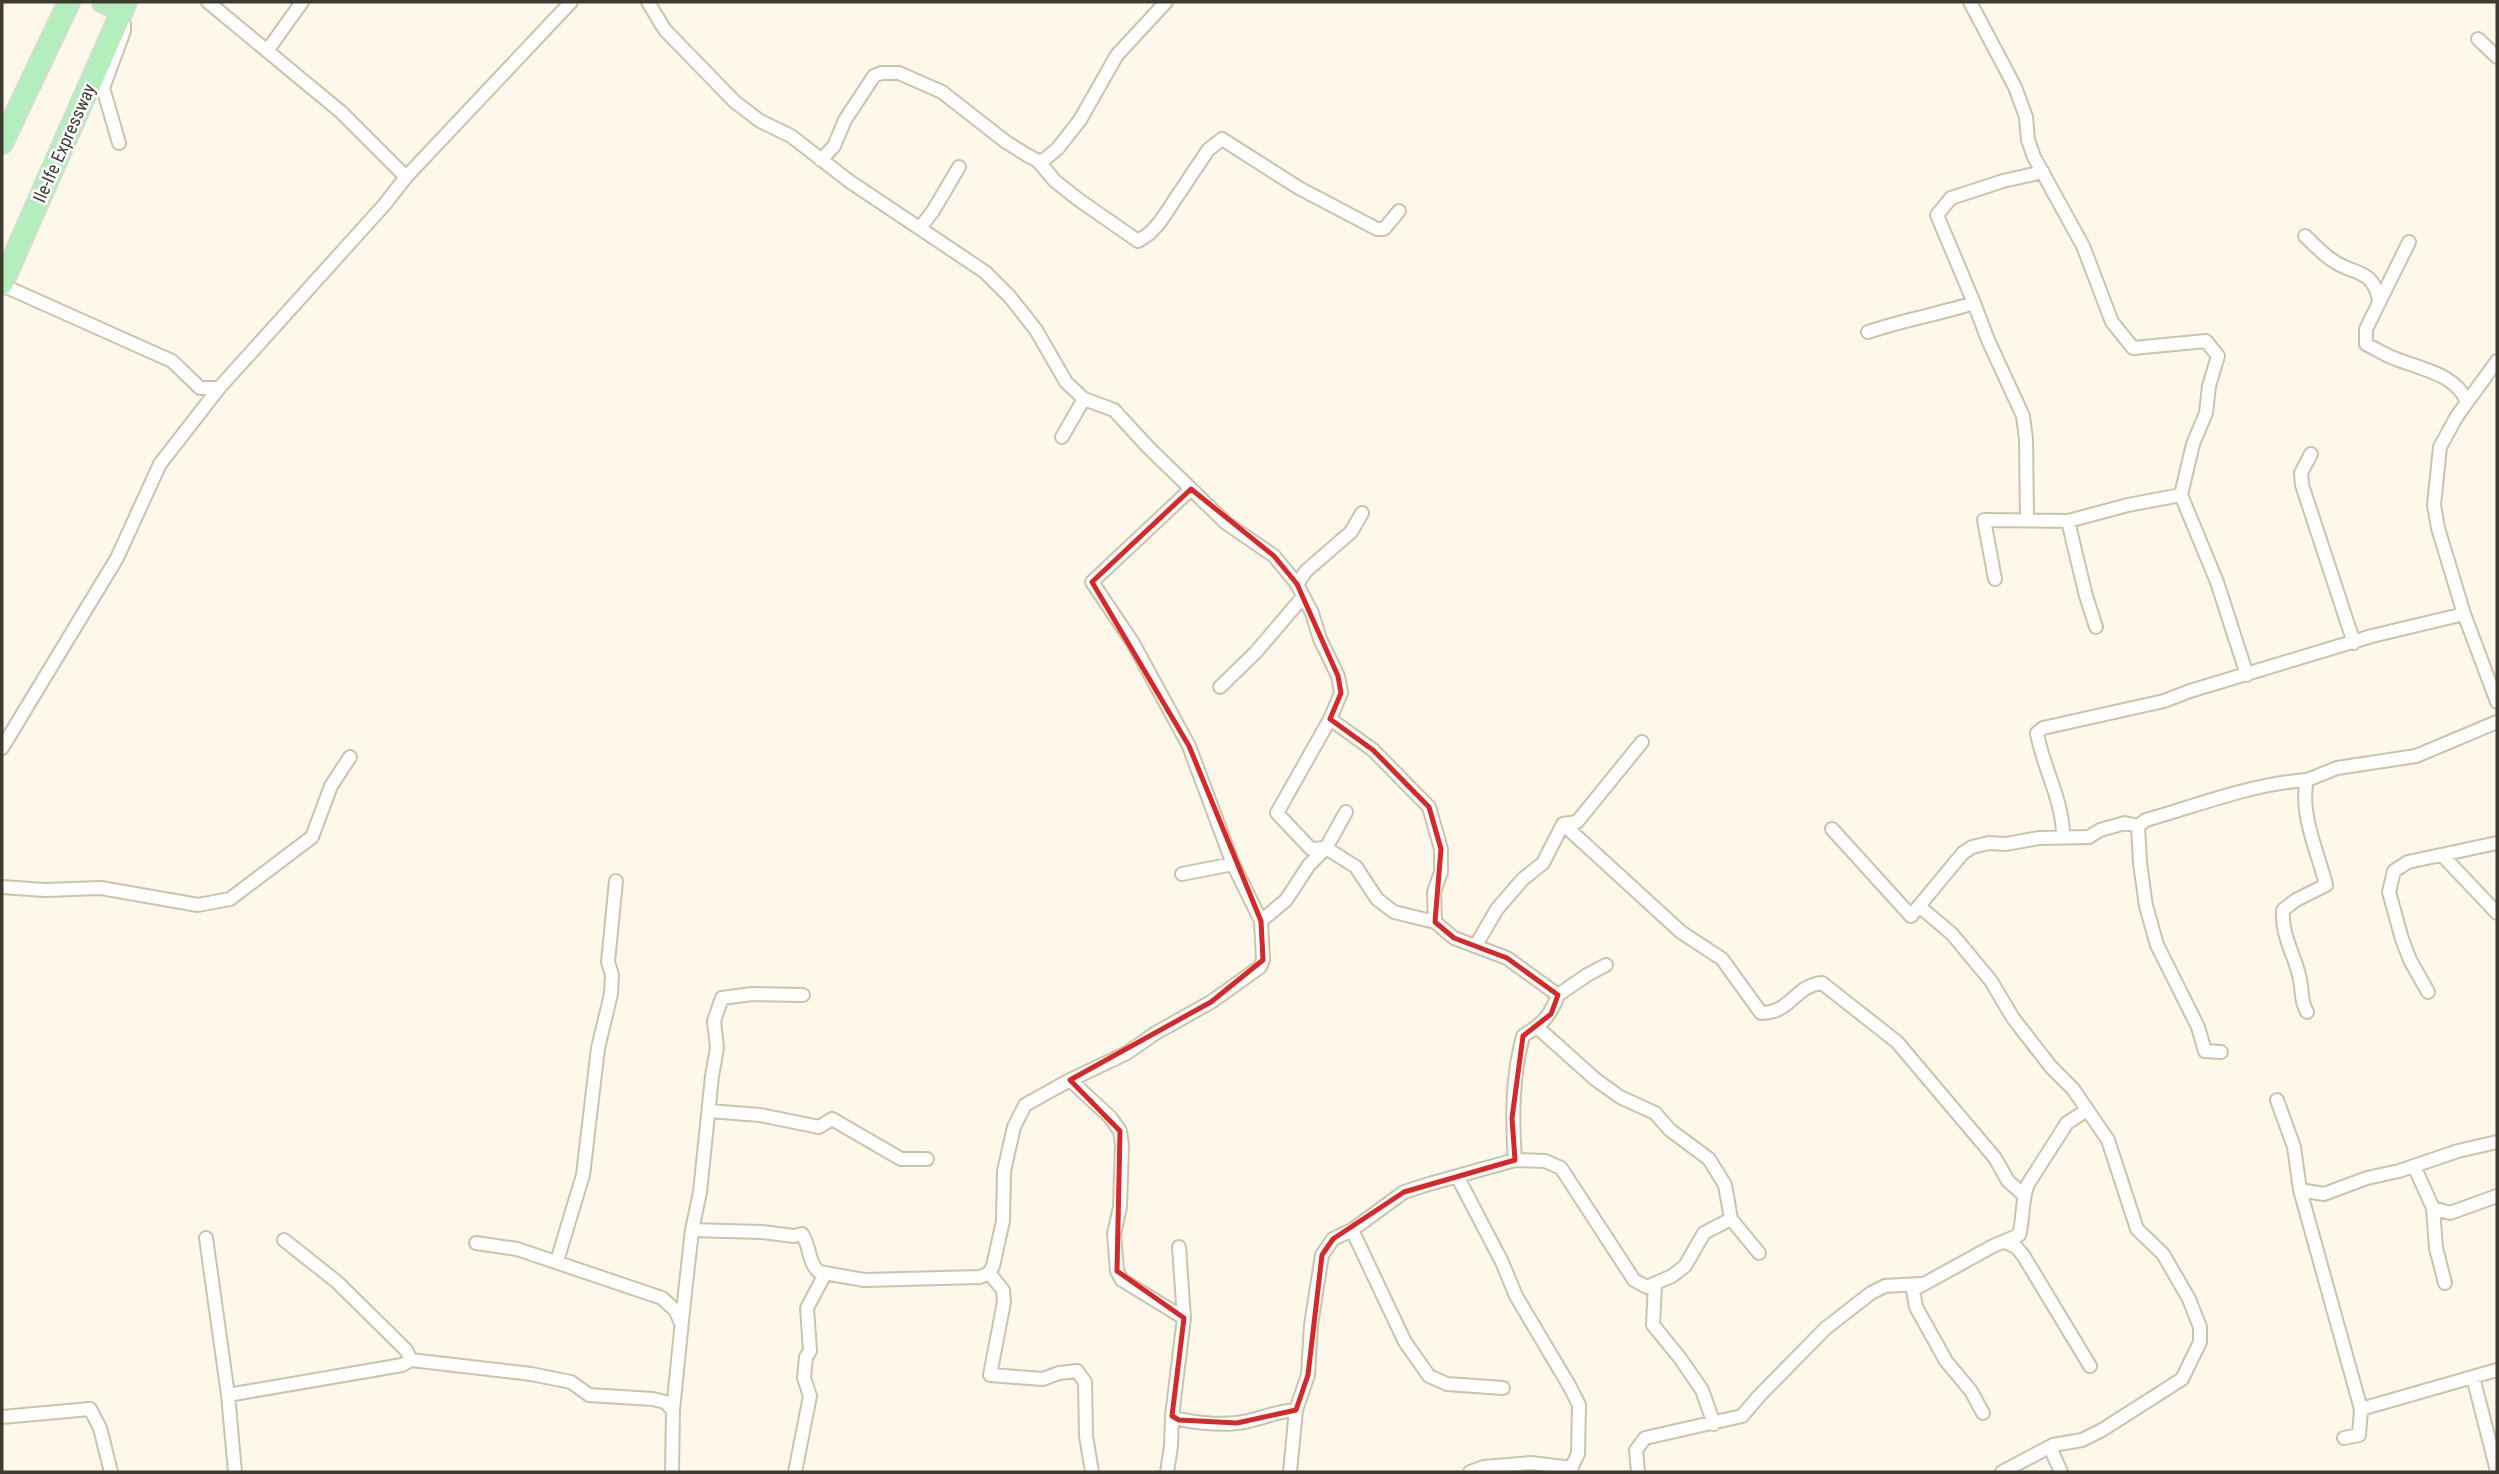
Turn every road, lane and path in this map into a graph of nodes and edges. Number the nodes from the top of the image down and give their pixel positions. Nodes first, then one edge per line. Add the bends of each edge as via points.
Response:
1 (208, 2) edge
2 (302, 2) edge
3 (571, 2) edge
4 (648, 2) edge
5 (1166, 2) edge
6 (1970, 2) edge
7 (64, 4) edge
8 (117, 5) edge
9 (2478, 39) dead end
10 (267, 51) junction
11 (2497, 57) edge
12 (2, 143) edge
13 (119, 143) dead end
14 (821, 160) junction
15 (1038, 161) junction
16 (959, 167) dead end
17 (2043, 172) junction
18 (406, 177) junction
19 (1399, 211) dead end
20 (920, 228) junction
21 (2305, 236) dead end
22 (2409, 242) dead end
23 (2, 285) edge
24 (2379, 300) junction
25 (1974, 303) junction
26 (1868, 332) dead end
27 (2497, 361) edge
28 (219, 388) junction
29 (1084, 398) junction
30 (2467, 402) junction
31 (1062, 437) dead end
32 (2311, 454) dead end
33 (1191, 489) junction
34 (2181, 495) junction
35 (1362, 513) dead end
36 (2027, 519) junction
37 (2068, 521) junction
38 (1996, 579) dead end
39 (1297, 584) junction
40 (1302, 598) junction
41 (2464, 614) junction
42 (2096, 627) dead end
43 (2354, 642) junction
44 (2247, 675) junction
45 (1220, 687) dead end
46 (2497, 700) edge
47 (1330, 719) junction
48 (2497, 722) edge
49 (1642, 742) dead end
50 (2, 748) edge
51 (350, 757) dead end
52 (2307, 780) junction
53 (1346, 812) dead end
54 (1563, 824) junction
55 (2138, 826) junction
56 (1832, 829) dead end
57 (2063, 836) junction
58 (2497, 843) edge
59 (1326, 848) junction
60 (2442, 856) junction
61 (1233, 864) junction
62 (1182, 874) dead end
63 (616, 881) dead end
64 (2, 887) edge
65 (1919, 906) junction
66 (2497, 913) edge
67 (1261, 921) junction
68 (1435, 922) junction
69 (1476, 945) junction
70 (1606, 965) dead end
71 (2428, 992) dead end
72 (803, 995) dead end
73 (1558, 995) junction
74 (2307, 1012) dead end
75 (1537, 1027) junction
76 (2221, 1052) dead end
77 (1070, 1080) junction
78 (2277, 1100) dead end
79 (2087, 1110) junction
80 (709, 1111) junction
81 (2497, 1142) edge
82 (928, 1159) dead end
83 (1516, 1160) junction
84 (2414, 1166) junction
85 (1457, 1175) junction
86 (2300, 1190) junction
87 (2024, 1195) junction
88 (2497, 1196) edge
89 (2433, 1208) junction
90 (1731, 1219) junction
91 (692, 1230) junction
92 (1352, 1230) junction
93 (206, 1238) dead end
94 (284, 1240) dead end
95 (2014, 1241) junction
96 (476, 1243) dead end
97 (1179, 1247) dead end
98 (1759, 1253) dead end
99 (557, 1261) junction
100 (989, 1273) junction
101 (825, 1274) junction
102 (2445, 1283) dead end
103 (1921, 1284) junction
104 (1655, 1285) junction
105 (1184, 1318) junction
106 (682, 1327) junction
107 (411, 1360) junction
108 (2090, 1366) dead end
109 (2497, 1370) edge
110 (2473, 1377) junction
111 (1503, 1388) dead end
112 (228, 1395) junction
113 (2361, 1409) junction
114 (673, 1410) junction
115 (1296, 1410) junction
116 (1983, 1413) dead end
117 (1171, 1416) junction
118 (2, 1417) edge
119 (1714, 1424) junction
120 (2344, 1438) dead end
121 (2050, 1447) junction
122 (1571, 1470) edge
123 (2497, 1471) edge
124 (111, 1472) edge
125 (235, 1472) edge
126 (672, 1472) edge
127 (795, 1472) edge
128 (1093, 1472) edge
129 (1167, 1472) edge
130 (1290, 1472) edge
131 (1470, 1472) edge
132 (1638, 1472) edge
133 (2002, 1472) edge
134 (2061, 1472) edge

1 - 10 street
2 - 10 street
3 - 18 street
4 - 14 street via 666,30 735,102
5 - 15 street via 1109,66 1080,120 1058,148
6 - 17 street via 2015,87 2026,117 2028,140
7 - 12 main road
8 - 13 street via 124,31 103,88
8 - 23 main road, Ile-Ife Expressway
9 - 11 street
10 - 18 street via 341,112
14 - 15 street via 834,146 874,76 888,73 942,92
14 - 20 street
15 - 19 street via 1071,194 1138,241 1160,222 1208,150 1222,139 1377,229 1384,229
16 - 20 street
17 - 25 street via 1951,198 1937,215
17 - 34 street via 2082,246 2112,322 2133,348 2206,341 2218,356
18 - 28 street
20 - 29 street via 985,272 1010,297 1036,330 1066,382
21 - 24 street via 2323,254 2372,281
22 - 24 street
23 - 28 street via 172,361 200,388
24 - 30 street via 2366,329 2365,344 2440,376
25 - 26 street
25 - 36 street via 2023,416
27 - 30 street
28 - 50 street via 160,464 117,558
29 - 31 street
29 - 33 street via 1114,410
30 - 41 street via 2440,447 2434,505
32 - 43 street via 2301,473 2302,485
33 - 39 street via 1226,523 1274,556
33 - 61 street via 1091,582 1133,643 1189,746
34 - 37 street
34 - 44 street via 2217,582
35 - 39 street via 1351,532
36 - 37 street
36 - 38 street via 1984,520
37 - 42 street
39 - 40 street
40 - 45 street
40 - 47 street via 1338,676 1341,693
41 - 43 street
41 - 46 street
43 - 44 street
44 - 57 street via 2037,733 2056,793
47 - 59 street via 1277,813 1311,849
47 - 68 street via 1373,750 1429,807 1441,849 1441,872 1434,891
48 - 52 street via 2416,757 2337,768
49 - 54 street via 1577,822
51 - 64 street via 331,786 312,837 230,899 198,905 101,888 45,891
52 - 55 street via 2253,788
52 - 74 street via 2306,816 2326,885 2283,911 2282,923 2300,980 2300,1001
53 - 59 street
54 - 69 street via 1543,863 1497,909
54 - 87 street via 1681,932 1722,959 1760,1013 1783,1008 1808,984 1822,982 1897,1042
55 - 57 street via 2125,823 2089,837
55 - 76 street via 2146,906 2157,945 2205,1051
56 - 65 street via 1911,916
57 - 65 street via 1972,847
58 - 60 street
59 - 67 street via 1286,900
59 - 68 street via 1356,867 1377,899 1394,912
60 - 66 street
60 - 71 street via 2408,862 2394,871 2389,892 2410,960
61 - 62 street
61 - 67 street
63 - 99 street via 608,962 611,994 598,1048 583,1175
65 - 79 street via 1952,934 1991,981 2013,1018
67 - 77 street via 1260,967 1127,1053
68 - 69 street via 1454,938
69 - 73 street via 1507,958
70 - 73 street
72 - 80 street via 722,998 714,1021 717,1048
73 - 75 street via 1551,1014
75 - 83 street via 1523,1036 1517,1060 1512,1118
75 - 90 street via 1595,1079 1620,1097 1655,1112 1670,1130 1709,1158 1725,1185
77 - 100 street via 1025,1105 1014,1127 1004,1171 1003,1221
77 - 105 street via 1120,1131 1120,1207 1114,1234 1117,1271 1122,1280
78 - 86 street via 2294,1147
79 - 87 street via 2067,1123
79 - 121 street via 2108,1140 2137,1229 2163,1254 2189,1300 2200,1327 2200,1342 2182,1379 2102,1430
80 - 82 street via 819,1127 832,1119 901,1159
80 - 91 street via 701,1192
81 - 84 street
83 - 85 street
83 - 104 street via 1545,1161 1560,1168 1634,1280 1642,1286
84 - 86 street via 2324,1194
84 - 89 street
85 - 92 street via 1404,1192
85 - 122 street via 1516,1296 1579,1405 1578,1454
86 - 113 street
87 - 95 street via 2024,1220
88 - 89 street via 2450,1213
89 - 102 street
90 - 98 street
90 - 104 street via 1704,1233 1685,1266
91 - 101 street via 802,1234 813,1267
91 - 106 street
92 - 111 street via 1405,1342 1429,1376 1447,1384
92 - 115 street via 1334,1239 1322,1255 1308,1375
93 - 112 street
94 - 107 street via 337,1282
95 - 103 street
95 - 108 street
96 - 99 street
97 - 105 street
99 - 106 street via 662,1298 675,1310
100 - 101 street via 864,1280
100 - 128 street via 1003,1290 1004,1302 990,1375 1034,1379 1077,1371 1084,1382
101 - 127 street via 807,1308 810,1351 804,1378 810,1396
103 - 116 street via 1913,1290 1913,1309
103 - 119 street via 1885,1286 1871,1293 1826,1328 1742,1416
104 - 119 street via 1653,1325 1702,1390
105 - 117 street
106 - 114 street
107 - 112 street
107 - 114 street via 572,1381 589,1395 653,1399
109 - 110 street
110 - 113 street
110 - 123 street
112 - 125 street
113 - 120 street via 2359,1435
114 - 126 street
115 - 117 street via 1237,1423
115 - 130 street
117 - 129 street
118 - 124 street via 90,1409
119 - 132 street via 1646,1438 1636,1450
121 - 133 street
121 - 134 street
122 - 131 street via 1531,1463

